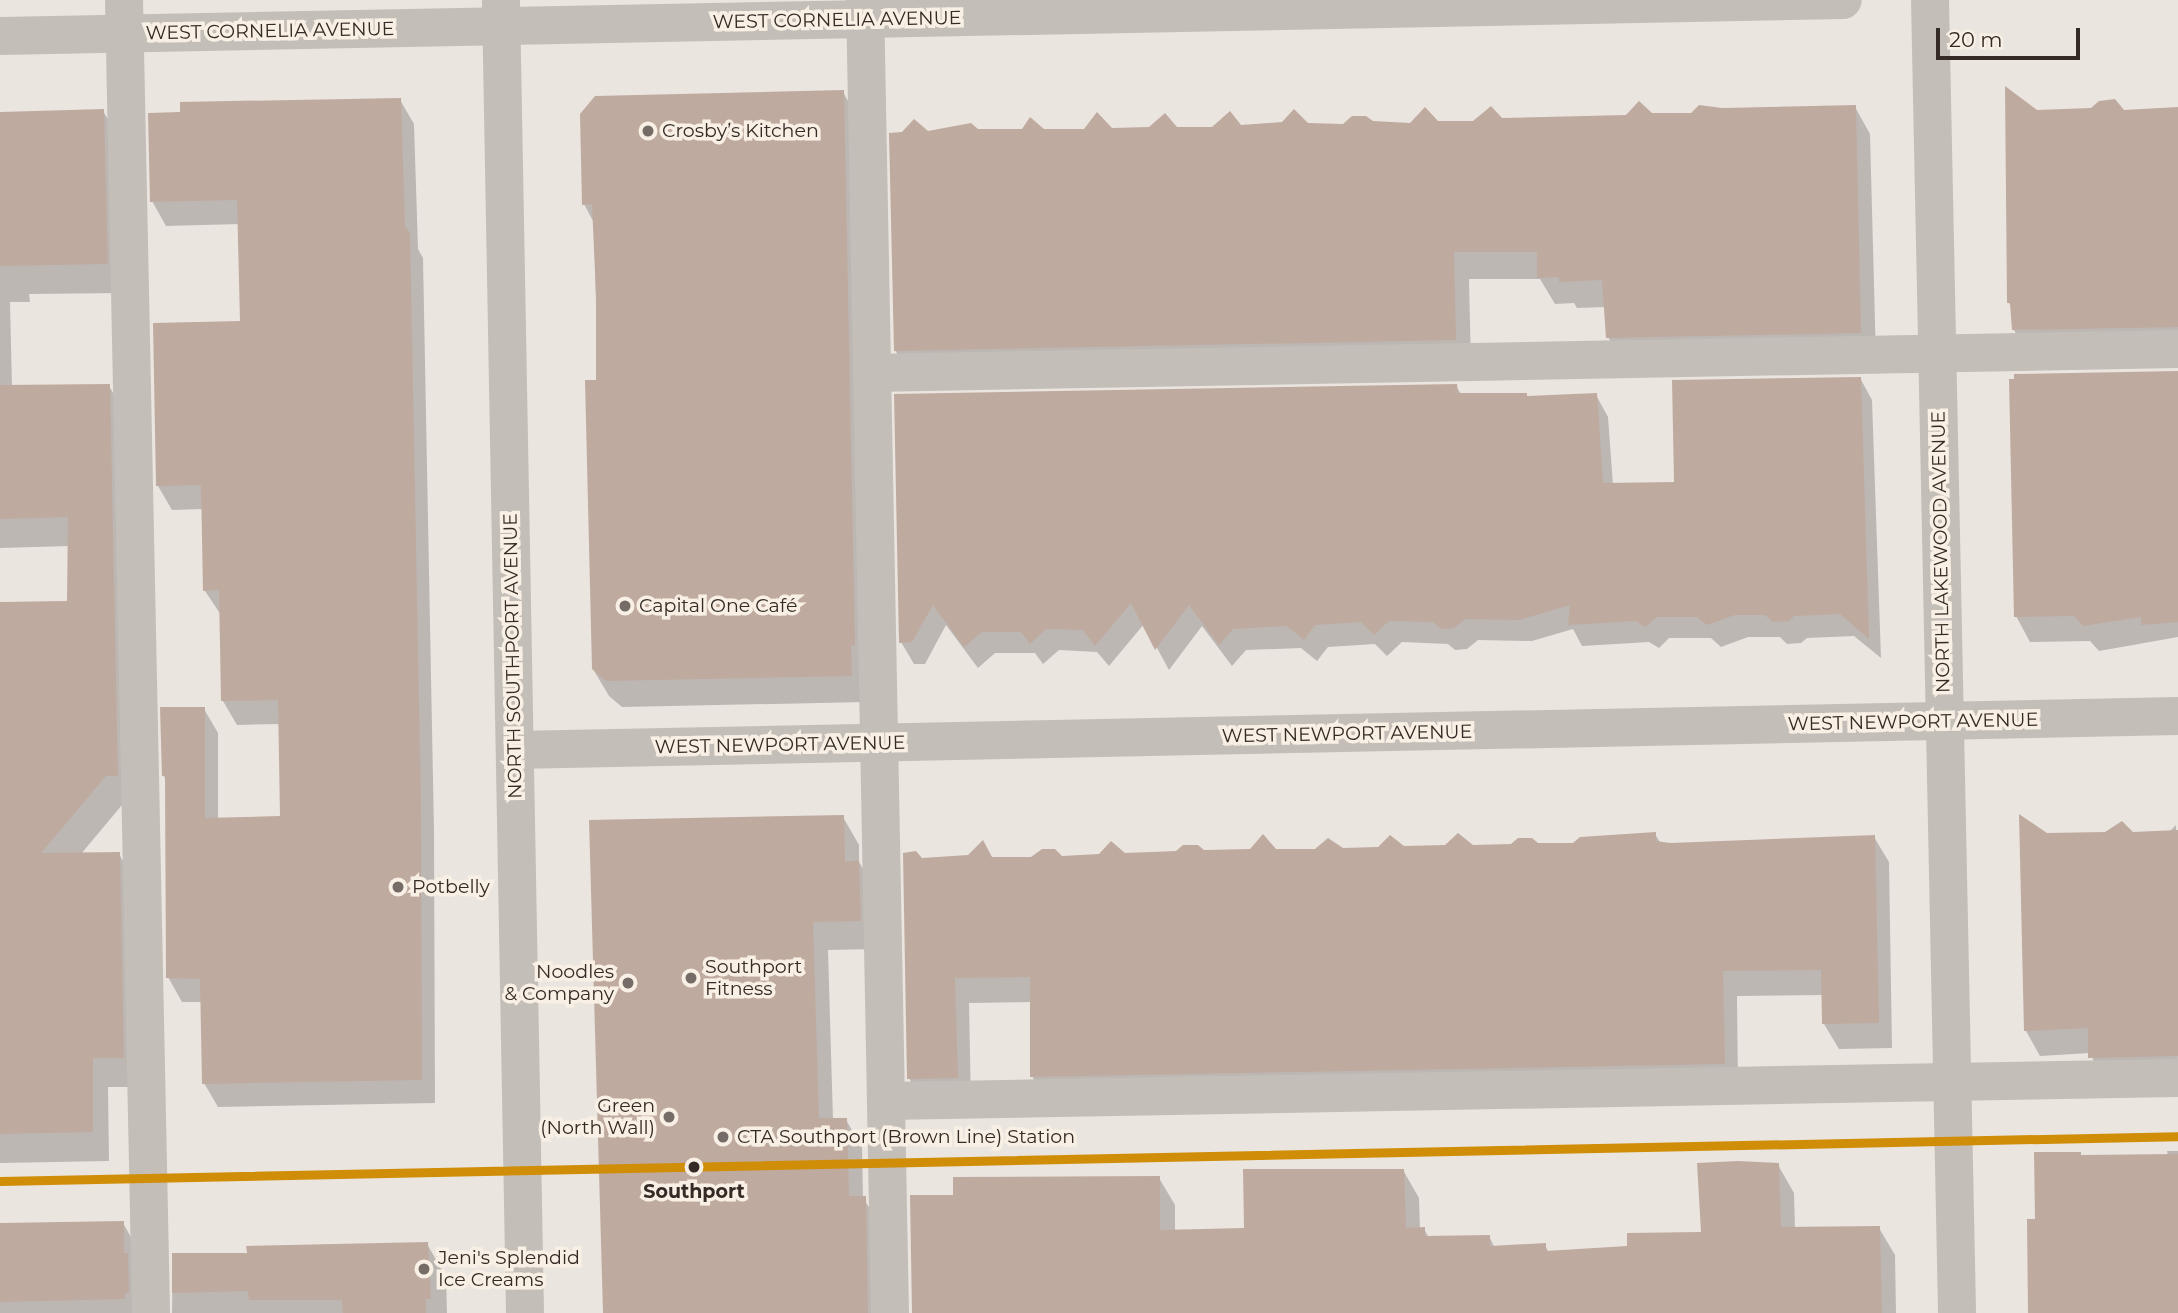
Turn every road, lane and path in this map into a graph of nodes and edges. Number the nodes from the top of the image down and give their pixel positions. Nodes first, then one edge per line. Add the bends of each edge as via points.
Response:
1 (1843, 0) edge
2 (1930, 0) edge
3 (865, 10) edge
4 (501, 13) edge
5 (125, 17) edge
6 (0, 36) edge
7 (2178, 349) edge
8 (1937, 352) junction
9 (872, 373) junction
10 (2178, 716) edge
11 (1945, 721) junction
12 (879, 744) junction
13 (515, 750) junction
14 (2178, 1078) edge
15 (1952, 1083) junction
16 (886, 1101) junction
17 (150, 1313) edge
18 (526, 1313) edge
19 (890, 1313) edge
20 (1957, 1313) edge

1 - 3 street, WEST CORNELIA AVENUE
2 - 8 street, NORTH LAKEWOOD AVENUE
3 - 4 street, WEST CORNELIA AVENUE
3 - 9 street
4 - 5 street, WEST CORNELIA AVENUE
4 - 13 street, NORTH SOUTHPORT AVENUE
5 - 6 street, WEST CORNELIA AVENUE
5 - 17 street
7 - 8 street
8 - 9 street
8 - 11 street, NORTH LAKEWOOD AVENUE
9 - 12 street
10 - 11 street, WEST NEWPORT AVENUE
11 - 12 street, WEST NEWPORT AVENUE
11 - 15 street, NORTH LAKEWOOD AVENUE
12 - 13 street, WEST NEWPORT AVENUE
12 - 16 street
13 - 18 street, NORTH SOUTHPORT AVENUE
14 - 15 street
15 - 16 street
15 - 20 street, NORTH LAKEWOOD AVENUE
16 - 19 street

